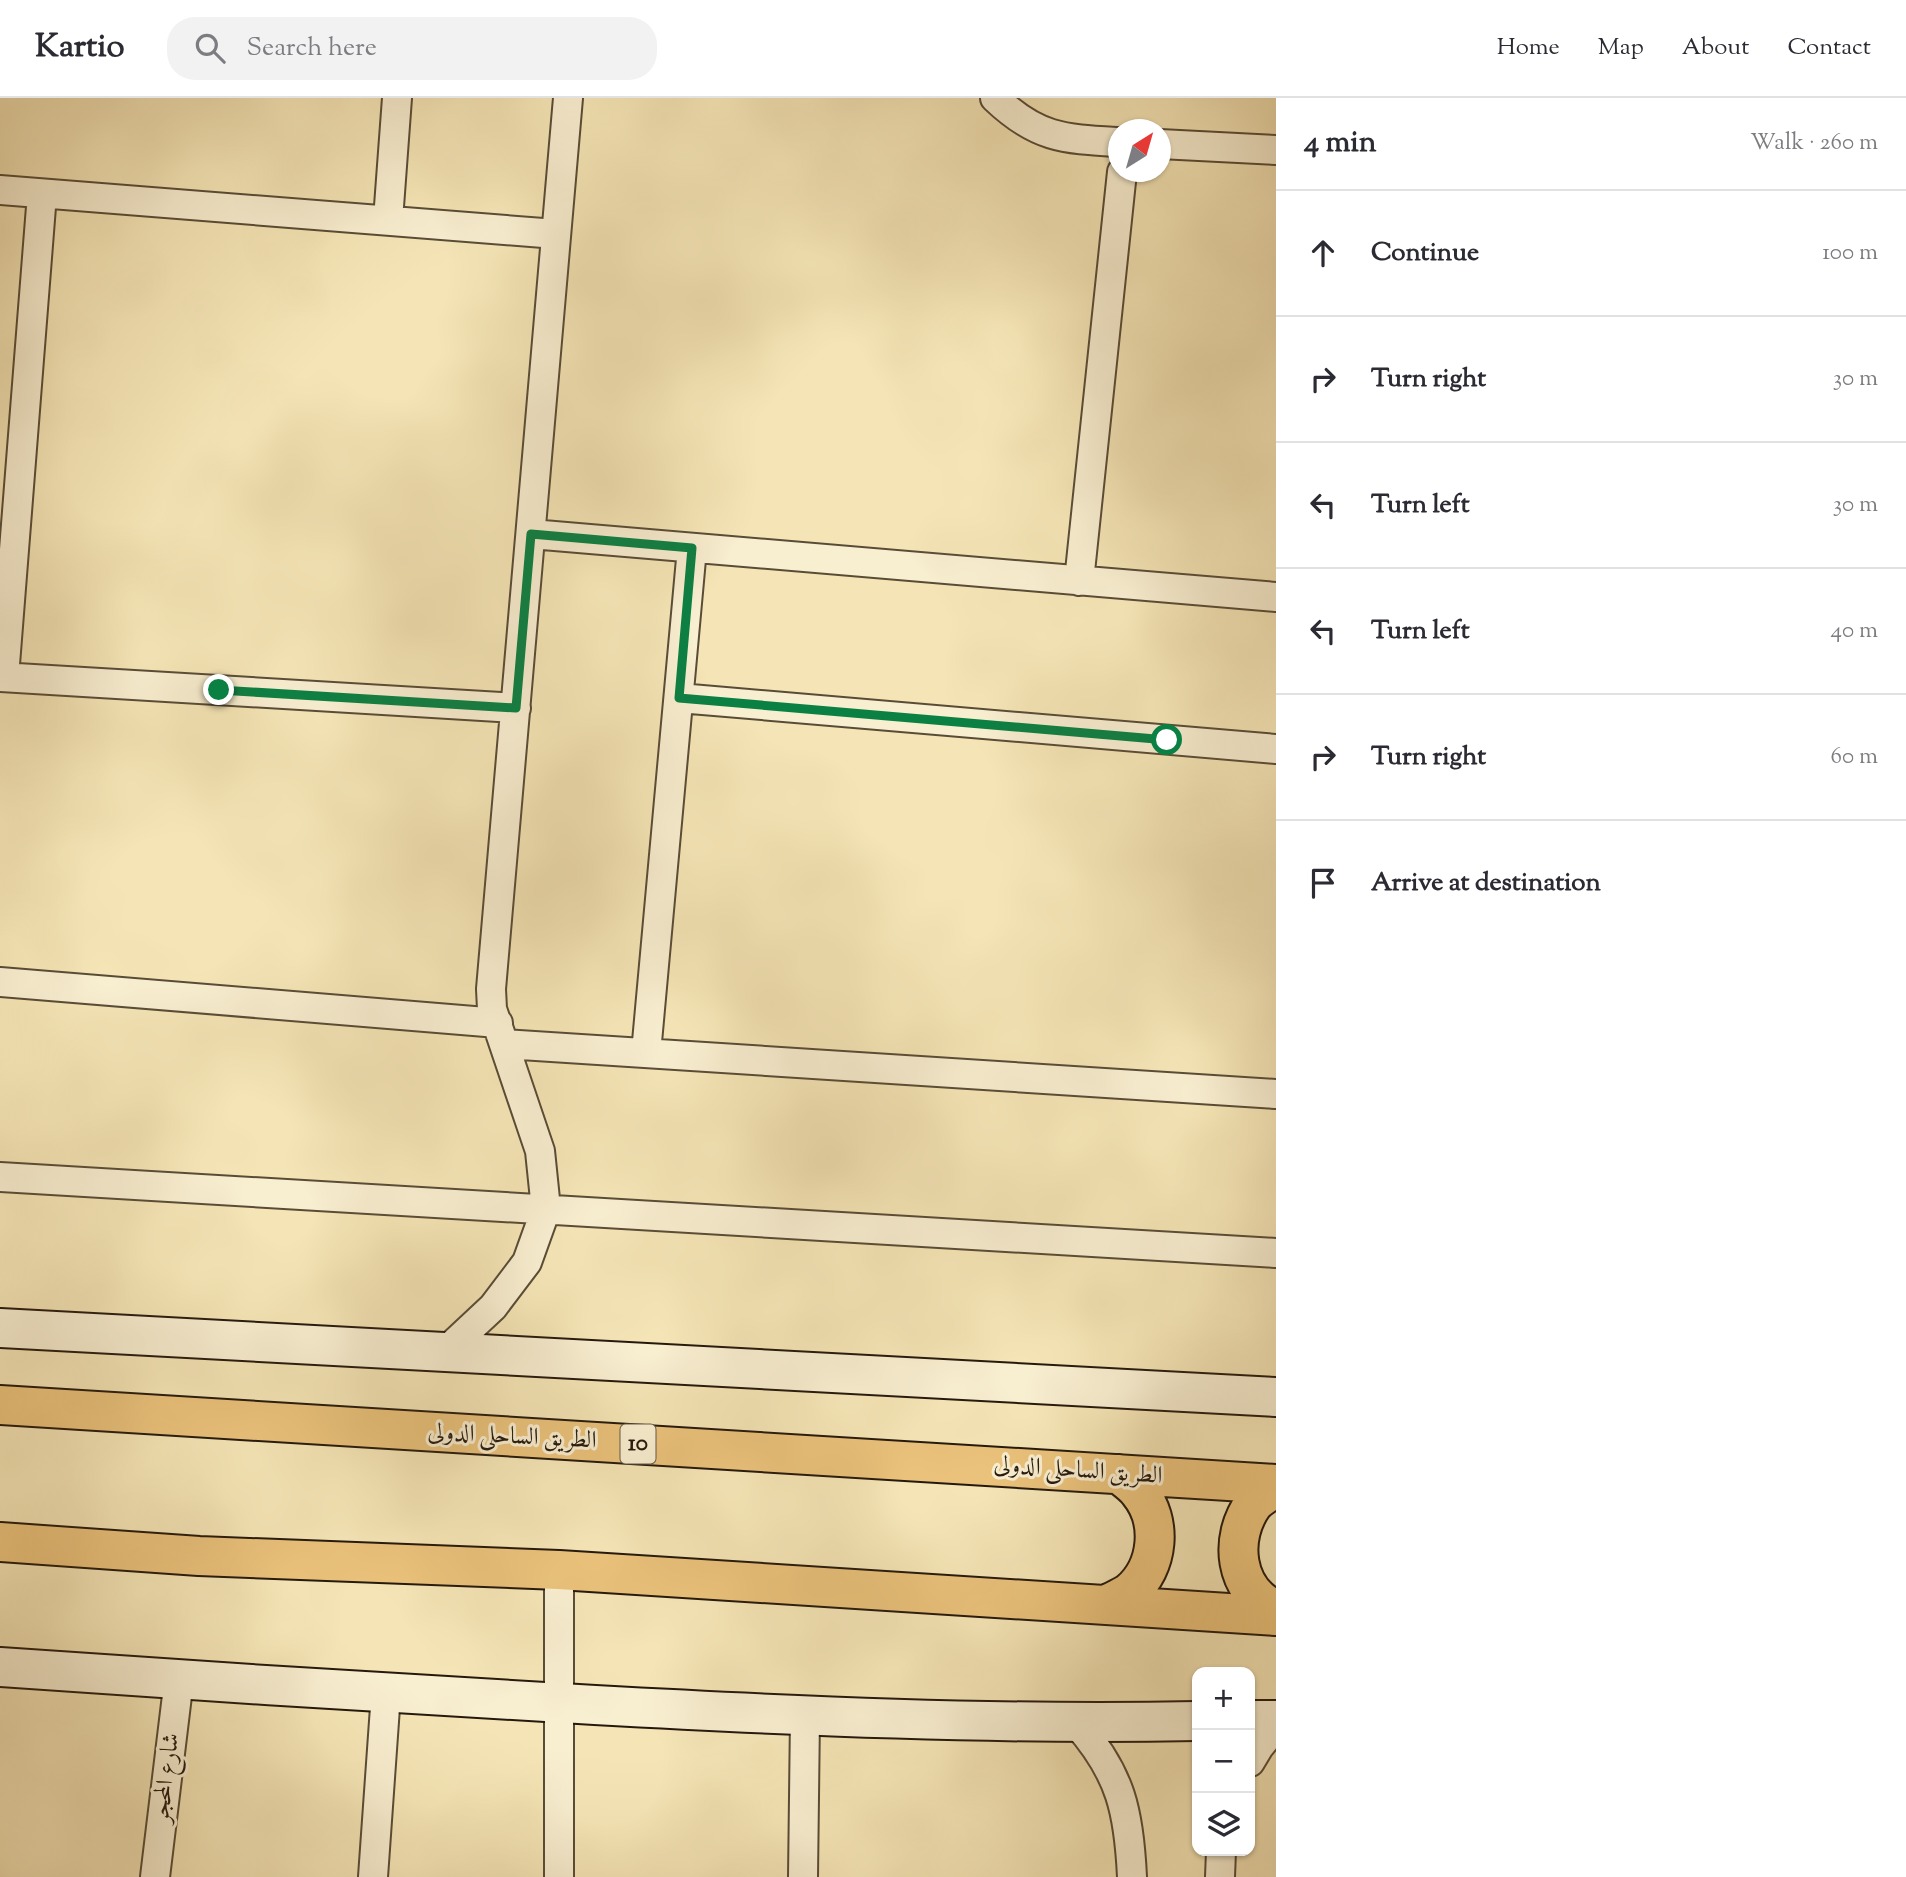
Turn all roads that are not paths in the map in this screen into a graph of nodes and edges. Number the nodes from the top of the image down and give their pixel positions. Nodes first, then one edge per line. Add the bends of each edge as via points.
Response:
1 (397, 98) edge
2 (568, 98) edge
3 (995, 98) edge
4 (1108, 141) edge
5 (1171, 145) edge
6 (1276, 150) edge
7 (1121, 182) edge
8 (0, 190) edge
9 (42, 194) junction
10 (388, 220) junction
11 (556, 234) junction
12 (531, 534) junction
13 (692, 548) junction
14 (1079, 581) junction
15 (1276, 597) edge
16 (2, 677) edge
17 (679, 698) junction
18 (516, 708) junction
19 (1276, 749) edge
20 (0, 982) edge
21 (501, 1034) junction
22 (646, 1053) junction
23 (1276, 1094) edge
24 (0, 1177) edge
25 (546, 1209) junction
26 (1276, 1254) edge
27 (0, 1328) edge
28 (447, 1350) junction
29 (1276, 1397) edge
30 (0, 1405) edge
31 (1119, 1474) junction
32 (1276, 1486) edge
33 (0, 1542) edge
34 (559, 1570) junction
35 (1106, 1605) junction
36 (1276, 1610) edge
37 (1276, 1616) edge
38 (0, 1667) edge
39 (179, 1679) junction
40 (386, 1693) junction
41 (558, 1703) junction
42 (805, 1717) junction
43 (1255, 1720) edge
44 (1276, 1720) edge
45 (1192, 1721) edge
46 (1077, 1724) junction
47 (1276, 1726) edge
48 (1255, 1753) edge
49 (1221, 1856) edge
50 (155, 1877) edge
51 (373, 1877) edge
52 (559, 1877) edge
53 (803, 1877) edge
54 (1132, 1877) edge
55 (1220, 1877) edge

1 - 10 street
2 - 11 street
3 - 4 street via 1017,119 1040,130 1069,139
5 - 6 street
7 - 14 street
8 - 9 street
9 - 10 street
9 - 16 street
10 - 11 street
11 - 12 street
12 - 13 street
12 - 18 street
13 - 14 street
13 - 17 street
14 - 15 street
16 - 18 street
17 - 19 street
17 - 22 street
18 - 21 street via 491,989
20 - 21 street
21 - 22 street
21 - 25 street via 540,1151
22 - 23 street
24 - 25 street
25 - 26 street
25 - 28 street via 527,1262 493,1307
27 - 28 street
28 - 29 street
30 - 31 highway, الطريق الساحلى الدولى / 10
31 - 32 highway, الطريق الساحلى الدولى / 10
31 - 35 highway via 1139,1492 1152,1516 1155,1544 1147,1570 1130,1592
32 - 36 highway via 1256,1501 1241,1526 1237,1555 1245,1583
33 - 34 highway via 200,1556
34 - 35 highway
34 - 41 street
35 - 37 highway
38 - 39 street
39 - 40 street
39 - 50 street, شارع المحجر
40 - 41 street
40 - 51 street
41 - 42 street
41 - 52 street
42 - 46 street
42 - 53 street
43 - 44 street
45 - 46 street
46 - 54 street via 1097,1747 1118,1787 1129,1829
47 - 48 street
49 - 55 street

